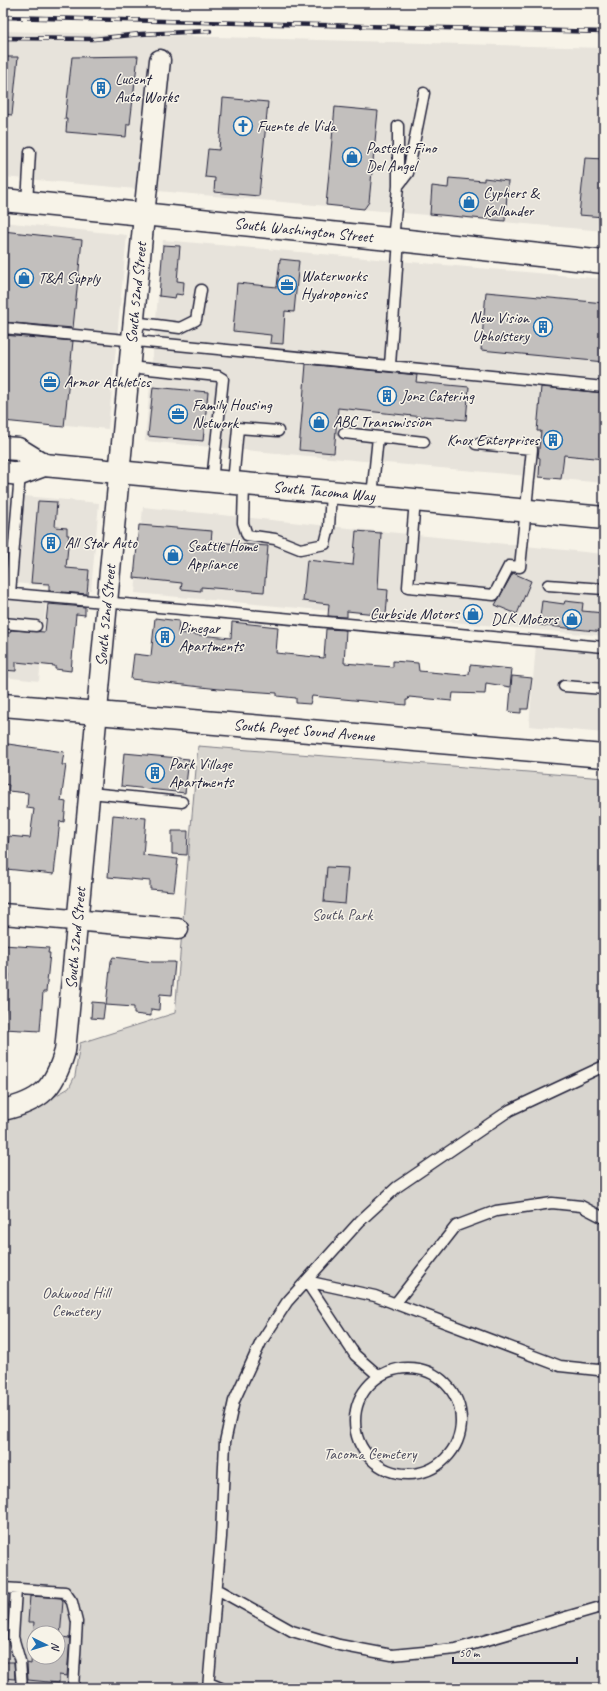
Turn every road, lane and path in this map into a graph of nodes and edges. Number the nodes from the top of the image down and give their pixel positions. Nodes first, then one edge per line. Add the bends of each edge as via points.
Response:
1 (160, 60) dead end
2 (424, 93) dead end
3 (398, 126) dead end
4 (30, 152) dead end
5 (398, 186) junction
6 (3, 200) edge
7 (27, 203) junction
8 (145, 216) junction
9 (396, 240) junction
10 (604, 262) edge
11 (201, 290) dead end
12 (3, 328) edge
13 (132, 331) junction
14 (390, 365) junction
15 (129, 367) junction
16 (604, 387) edge
17 (278, 432) dead end
18 (344, 433) dead end
19 (378, 437) junction
20 (424, 442) dead end
21 (476, 444) dead end
22 (3, 448) edge
23 (44, 465) junction
24 (12, 473) edge
25 (119, 473) junction
26 (230, 483) junction
27 (331, 492) junction
28 (372, 496) junction
29 (415, 500) junction
30 (526, 510) junction
31 (604, 518) edge
32 (548, 585) dead end
33 (604, 589) edge
34 (7, 593) edge
35 (107, 603) junction
36 (3, 623) edge
37 (36, 626) dead end
38 (604, 647) edge
39 (564, 686) dead end
40 (604, 689) edge
41 (3, 705) edge
42 (98, 713) junction
43 (604, 756) edge
44 (90, 794) junction
45 (182, 802) dead end
46 (3, 914) edge
47 (78, 920) junction
48 (178, 929) dead end
49 (604, 1066) edge
50 (3, 1110) edge
51 (604, 1218) edge
52 (306, 1281) junction
53 (395, 1304) junction
54 (604, 1368) edge
55 (379, 1376) junction
56 (3, 1588) edge
57 (16, 1589) junction
58 (217, 1589) junction
59 (604, 1606) edge
60 (209, 1685) edge
61 (22, 1688) edge
62 (73, 1688) edge
63 (221, 1688) edge

1 - 8 street, South 52nd Street
2 - 5 lane via 408,173
3 - 5 lane
4 - 7 lane
5 - 9 lane
6 - 7 street, South Washington Street
7 - 8 street, South Washington Street
8 - 9 street, South Washington Street
8 - 13 street, South 52nd Street
9 - 10 street, South Washington Street
9 - 14 lane
11 - 13 lane via 196,320 180,328
12 - 13 lane
13 - 14 lane
13 - 15 street, South 52nd Street
14 - 16 lane
15 - 25 street, South 52nd Street
15 - 26 lane via 218,376 223,379
17 - 26 lane via 238,428
18 - 19 lane
19 - 20 lane
19 - 28 lane
21 - 30 lane via 532,449
22 - 23 street, South Tacoma Way via 18,449
23 - 24 street, South Tacoma Way
23 - 25 street, South Tacoma Way
24 - 34 lane
25 - 26 street, South Tacoma Way
25 - 35 street, South 52nd Street
26 - 27 street, South Tacoma Way
26 - 27 lane via 247,535 275,539 300,550 325,544 329,528
27 - 28 street, South Tacoma Way
28 - 29 street, South Tacoma Way
29 - 30 street, South Tacoma Way
29 - 30 lane via 408,587 494,595 509,566 520,567
30 - 31 street, South Tacoma Way
32 - 33 lane
34 - 35 lane
35 - 38 lane
35 - 42 street, South 52nd Street
36 - 37 lane
39 - 40 lane
41 - 42 street, South Puget Sound Avenue
42 - 43 street, South Puget Sound Avenue
42 - 44 street, South 52nd Street
44 - 45 lane
44 - 47 street, South 52nd Street
46 - 47 street
47 - 48 street
47 - 50 street, South 52nd Street via 65,1051 55,1080 39,1096
49 - 52 lane via 510,1110 397,1187 360,1221
51 - 53 lane via 581,1206 552,1203 496,1211 456,1226
52 - 53 lane via 375,1296
52 - 55 lane via 355,1355
52 - 58 lane via 287,1302 261,1342 234,1401 225,1442
53 - 54 lane via 560,1366 598,1370
55 - 55 lane via 362,1393 355,1416 355,1428 363,1450 370,1460 397,1474 414,1475 437,1467 453,1450 461,1427 461,1415 453,1392 436,1376 413,1368 402,1368
56 - 57 lane
57 - 61 lane via 13,1637 20,1661
57 - 62 lane via 65,1592 72,1602 77,1622
58 - 59 lane via 292,1631 339,1645 392,1654 456,1649
58 - 60 lane
60 - 63 lane

